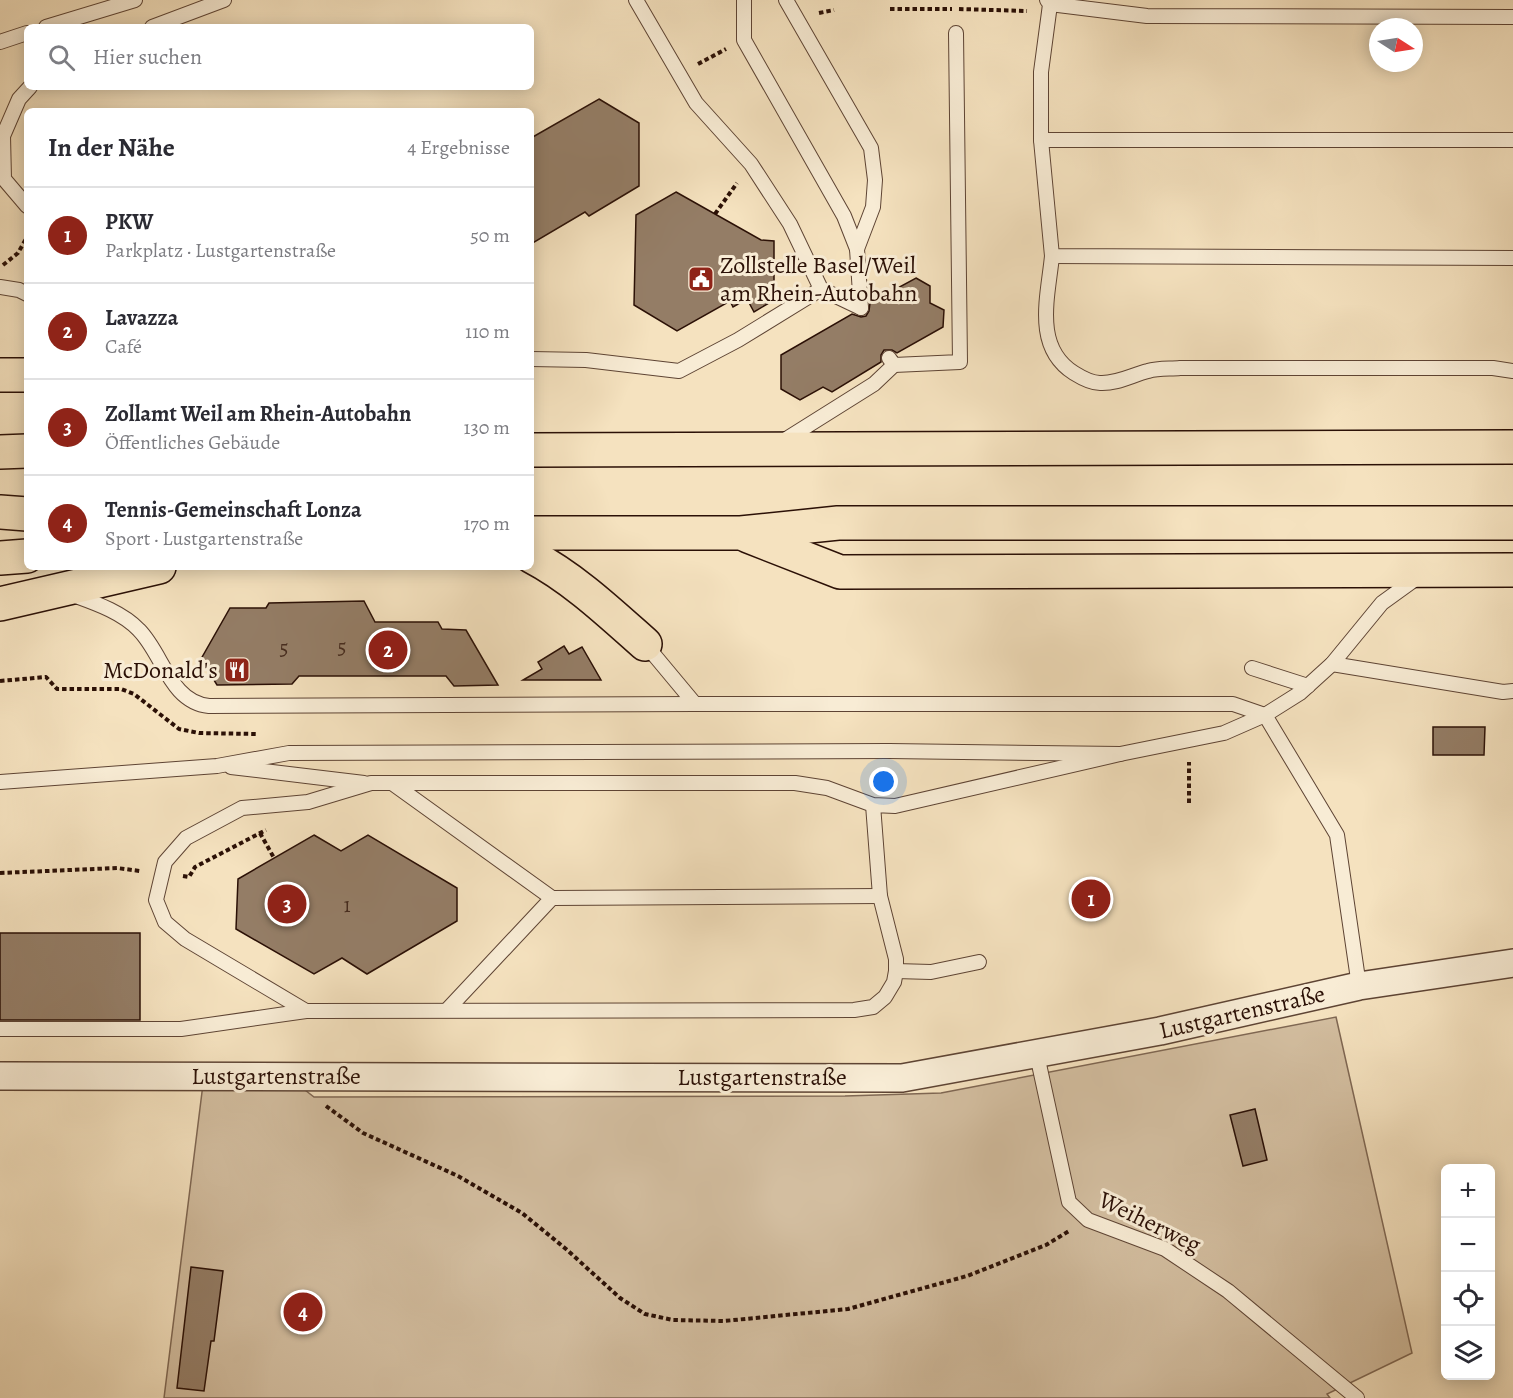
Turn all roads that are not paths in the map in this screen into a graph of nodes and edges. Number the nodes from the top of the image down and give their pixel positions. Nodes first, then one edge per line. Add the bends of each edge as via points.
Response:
1 (135, 0) edge
2 (224, 0) edge
3 (636, 0) edge
4 (744, 0) edge
5 (786, 0) edge
6 (1049, 5) edge
7 (1513, 17) edge
8 (56, 24) edge
9 (160, 24) edge
10 (956, 33) dead end
11 (24, 34) edge
12 (0, 42) edge
13 (27, 90) edge
14 (2, 136) edge
15 (1041, 140) junction
16 (1513, 140) edge
17 (24, 202) edge
18 (857, 249) junction
19 (1052, 256) junction
20 (1513, 258) edge
21 (0, 286) edge
22 (821, 289) junction
23 (24, 292) edge
24 (534, 359) edge
25 (1513, 371) edge
26 (0, 375) edge
27 (24, 375) edge
28 (1513, 447) edge
29 (773, 448) junction
30 (534, 450) edge
31 (0, 452) edge
32 (24, 452) edge
33 (0, 512) edge
34 (24, 513) edge
35 (1513, 523) edge
36 (534, 533) edge
37 (741, 533) junction
38 (24, 556) edge
39 (0, 558) edge
40 (534, 558) edge
41 (145, 570) edge
42 (1513, 570) edge
43 (1427, 571) junction
44 (53, 590) junction
45 (0, 603) edge
46 (645, 644) joint
47 (1332, 664) junction
48 (1252, 668) dead end
49 (1308, 686) junction
50 (1510, 692) edge
51 (695, 704) junction
52 (1265, 715) junction
53 (1120, 754) junction
54 (217, 766) junction
55 (0, 782) edge
56 (371, 783) junction
57 (392, 783) junction
58 (873, 805) junction
59 (880, 896) junction
60 (552, 898) junction
61 (979, 962) dead end
62 (1513, 963) edge
63 (896, 971) junction
64 (1359, 986) junction
65 (447, 1010) junction
66 (306, 1011) junction
67 (0, 1029) edge
68 (1037, 1055) junction
69 (0, 1076) edge
70 (1357, 1398) edge

1 - 8 lane
2 - 9 lane
3 - 22 lane via 696,103 751,164 790,224
4 - 18 lane via 744,40 844,216
5 - 18 lane via 871,148 873,207
6 - 7 lane via 1147,16
6 - 15 lane via 1041,72
10 - 29 lane via 960,362 891,361 874,384
11 - 12 lane
13 - 14 lane
14 - 17 lane via 4,179
15 - 16 lane
15 - 19 lane
18 - 22 lane via 861,308
19 - 20 lane
19 - 25 lane via 1045,328 1052,351 1067,369 1100,383 1121,381 1150,370 1180,368
21 - 23 lane
22 - 24 lane via 679,372 586,360
26 - 27 highway
28 - 29 highway
29 - 30 highway
31 - 32 highway
33 - 34 highway
35 - 37 highway via 838,524
36 - 37 highway
37 - 43 highway via 840,572
38 - 39 highway
40 - 46 highway via 595,600
41 - 44 highway
42 - 43 highway
43 - 47 lane via 1382,603
44 - 45 highway
44 - 51 lane via 91,601 123,617 148,641 178,690 196,703 209,706
46 - 51 lane
47 - 49 lane
47 - 50 lane
48 - 49 lane
49 - 52 lane
51 - 52 lane via 1233,704
52 - 53 lane via 1224,733
52 - 64 lane via 1337,835
53 - 54 lane via 298,753
53 - 58 lane via 924,801
54 - 55 lane
54 - 56 lane
56 - 57 lane
56 - 66 lane via 308,802 242,808 186,838 165,862 156,900 165,922 185,939
57 - 58 lane via 795,783 827,788
57 - 60 lane
58 - 59 lane
59 - 60 lane
59 - 63 lane
60 - 65 lane
61 - 63 lane via 931,972
62 - 64 street, Lustgartenstraße
63 - 65 lane via 885,997 873,1006 854,1010
64 - 68 street, Lustgartenstraße
65 - 66 lane
66 - 67 lane via 181,1029
68 - 69 street, Lustgartenstraße via 902,1078
68 - 70 lane, Weiherweg via 1069,1202 1088,1220 1164,1249 1228,1291

